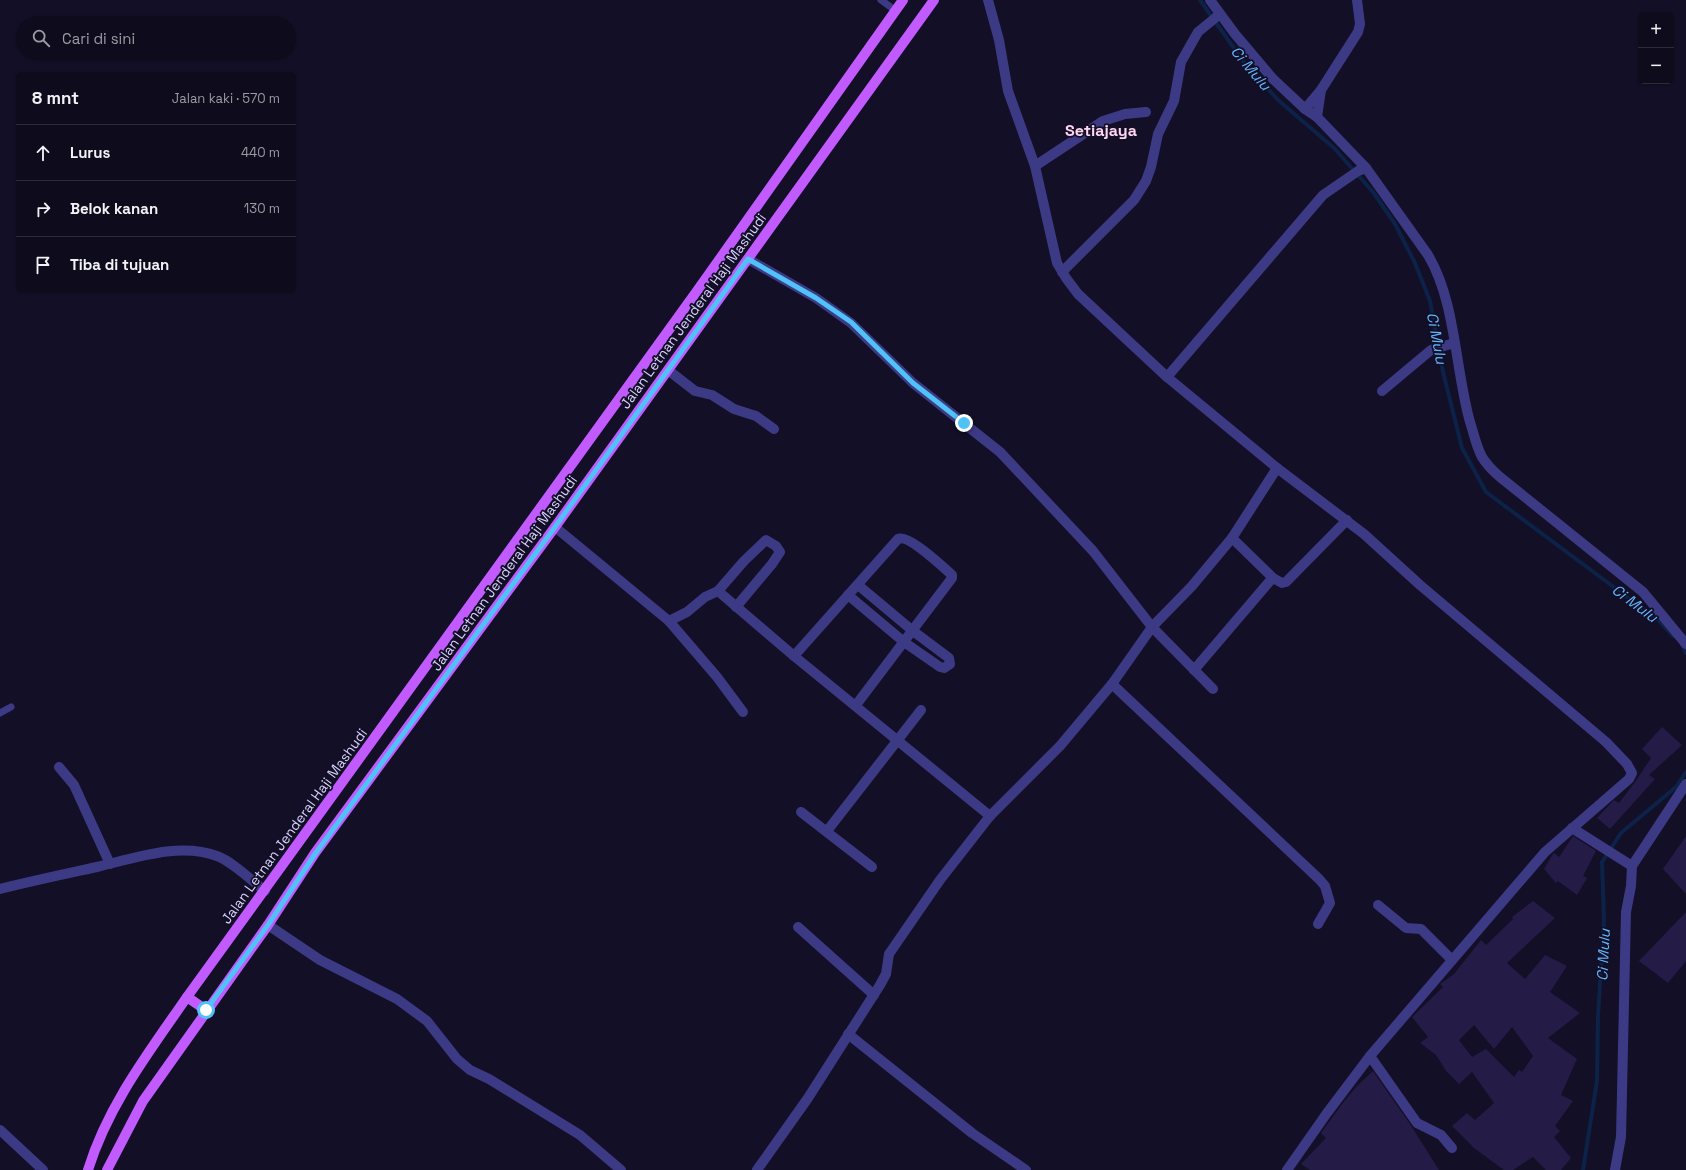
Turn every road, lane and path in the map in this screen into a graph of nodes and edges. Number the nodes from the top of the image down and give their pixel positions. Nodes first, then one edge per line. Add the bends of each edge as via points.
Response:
1 (881, 0) edge
2 (903, 0) edge
3 (934, 0) edge
4 (988, 0) edge
5 (1210, 0) edge
6 (1357, 0) edge
7 (896, 11) junction
8 (1214, 18) junction
9 (1321, 90) junction
10 (1305, 109) junction
11 (1146, 112) dead end
12 (1317, 117) junction
13 (1035, 166) junction
14 (1362, 170) junction
15 (748, 259) junction
16 (1062, 272) junction
17 (1454, 342) junction
18 (668, 370) junction
19 (1167, 377) junction
20 (1382, 391) dead end
21 (774, 429) dead end
22 (1277, 468) junction
23 (1347, 520) junction
24 (555, 527) junction
25 (1232, 538) junction
26 (1273, 578) junction
27 (858, 585) junction
28 (718, 592) junction
29 (848, 595) junction
30 (736, 607) junction
31 (669, 621) junction
32 (1152, 628) junction
33 (913, 631) junction
34 (904, 642) junction
35 (1686, 644) edge
36 (794, 656) junction
37 (1194, 670) junction
38 (1112, 684) junction
39 (1213, 689) dead end
40 (856, 706) junction
41 (11, 707) dead end
42 (921, 710) dead end
43 (743, 712) dead end
44 (0, 713) edge
45 (897, 741) junction
46 (59, 766) dead end
47 (1686, 784) edge
48 (801, 812) dead end
49 (990, 816) junction
50 (1572, 828) junction
51 (827, 831) junction
52 (110, 864) junction
53 (1632, 866) junction
54 (872, 867) dead end
55 (0, 889) edge
56 (266, 891) junction
57 (1378, 905) dead end
58 (1318, 924) dead end
59 (268, 925) junction
60 (798, 927) dead end
61 (1452, 960) junction
62 (874, 995) junction
63 (187, 997) junction
64 (206, 1010) junction
65 (848, 1034) junction
66 (1370, 1056) junction
67 (0, 1130) edge
68 (1452, 1148) dead end
69 (43, 1170) edge
70 (88, 1170) edge
71 (107, 1170) edge
72 (621, 1170) edge
73 (757, 1170) edge
74 (1026, 1170) edge
75 (1287, 1170) edge
76 (1615, 1170) edge

1 - 7 lane
2 - 7 main road, Jalan Letnan Jenderal Haji Mashudi
3 - 15 main road, Jalan Letnan Jenderal Haji Mashudi
4 - 13 street via 999,40 1008,91
5 - 8 street
6 - 9 street via 1360,24 1358,32
7 - 56 main road, Jalan Letnan Jenderal Haji Mashudi via 332,795
8 - 10 street
8 - 16 street via 1192,39 1181,62 1174,101 1158,134 1152,167 1146,181 1134,200
9 - 10 street
9 - 12 street
10 - 12 street
11 - 13 street via 1125,114 1103,121
12 - 14 street
13 - 16 street via 1049,234
14 - 17 street via 1434,265 1444,292
14 - 19 street via 1323,195
15 - 18 main road, Jalan Letnan Jenderal Haji Mashudi
15 - 32 street via 816,298 851,322 913,383 1000,452 1093,551
16 - 19 street via 1095,311
17 - 20 street via 1431,350
17 - 35 street via 1466,408 1477,447 1489,466 1643,592
18 - 21 street via 695,391 712,395 734,409 756,416
18 - 24 main road, Jalan Letnan Jenderal Haji Mashudi
19 - 22 street
22 - 23 street
22 - 25 street
23 - 26 street via 1286,582 1282,583
23 - 50 street via 1606,742 1627,764 1632,773 1629,779
24 - 31 street
24 - 59 main road, Jalan Letnan Jenderal Haji Mashudi via 315,854
25 - 26 street
25 - 32 street
26 - 37 street
27 - 29 street
27 - 33 street
27 - 33 street via 902,537 950,573 953,577 950,584
28 - 30 street
28 - 30 street via 766,540 776,546 780,552
28 - 31 street via 705,597 687,612
29 - 34 street
29 - 36 street
30 - 36 street
31 - 43 street
32 - 37 street
32 - 38 street
33 - 34 street
33 - 34 street via 950,658 950,664 944,668
34 - 40 street
36 - 40 street
37 - 39 street
38 - 49 street via 1060,746
38 - 58 street via 1319,879 1325,886 1330,903
40 - 45 street
41 - 44 lane
42 - 45 street
45 - 49 street
45 - 51 street
46 - 52 street via 74,785
47 - 53 street
48 - 51 street
49 - 62 street via 932,891 889,954 885,978
50 - 53 street
50 - 61 street via 1546,852
51 - 54 street
52 - 55 street
52 - 56 street via 157,853 202,852 230,861
53 - 76 street via 1626,912 1621,1137
56 - 63 main road, Jalan Letnan Jenderal Haji Mashudi
57 - 61 street via 1406,928 1421,929
59 - 64 main road, Jalan Letnan Jenderal Haji Mashudi
59 - 72 street via 320,960 397,999 427,1021 457,1059 470,1070 580,1135
60 - 62 street
61 - 66 street
62 - 65 street
63 - 64 main road
63 - 70 main road, Jalan Letnan Jenderal Haji Mashudi via 119,1099 100,1136
64 - 71 main road, Jalan Letnan Jenderal Haji Mashudi via 143,1101
65 - 73 street via 808,1098
65 - 74 street via 972,1133
66 - 68 street via 1417,1122 1441,1135
66 - 75 street
67 - 69 street

